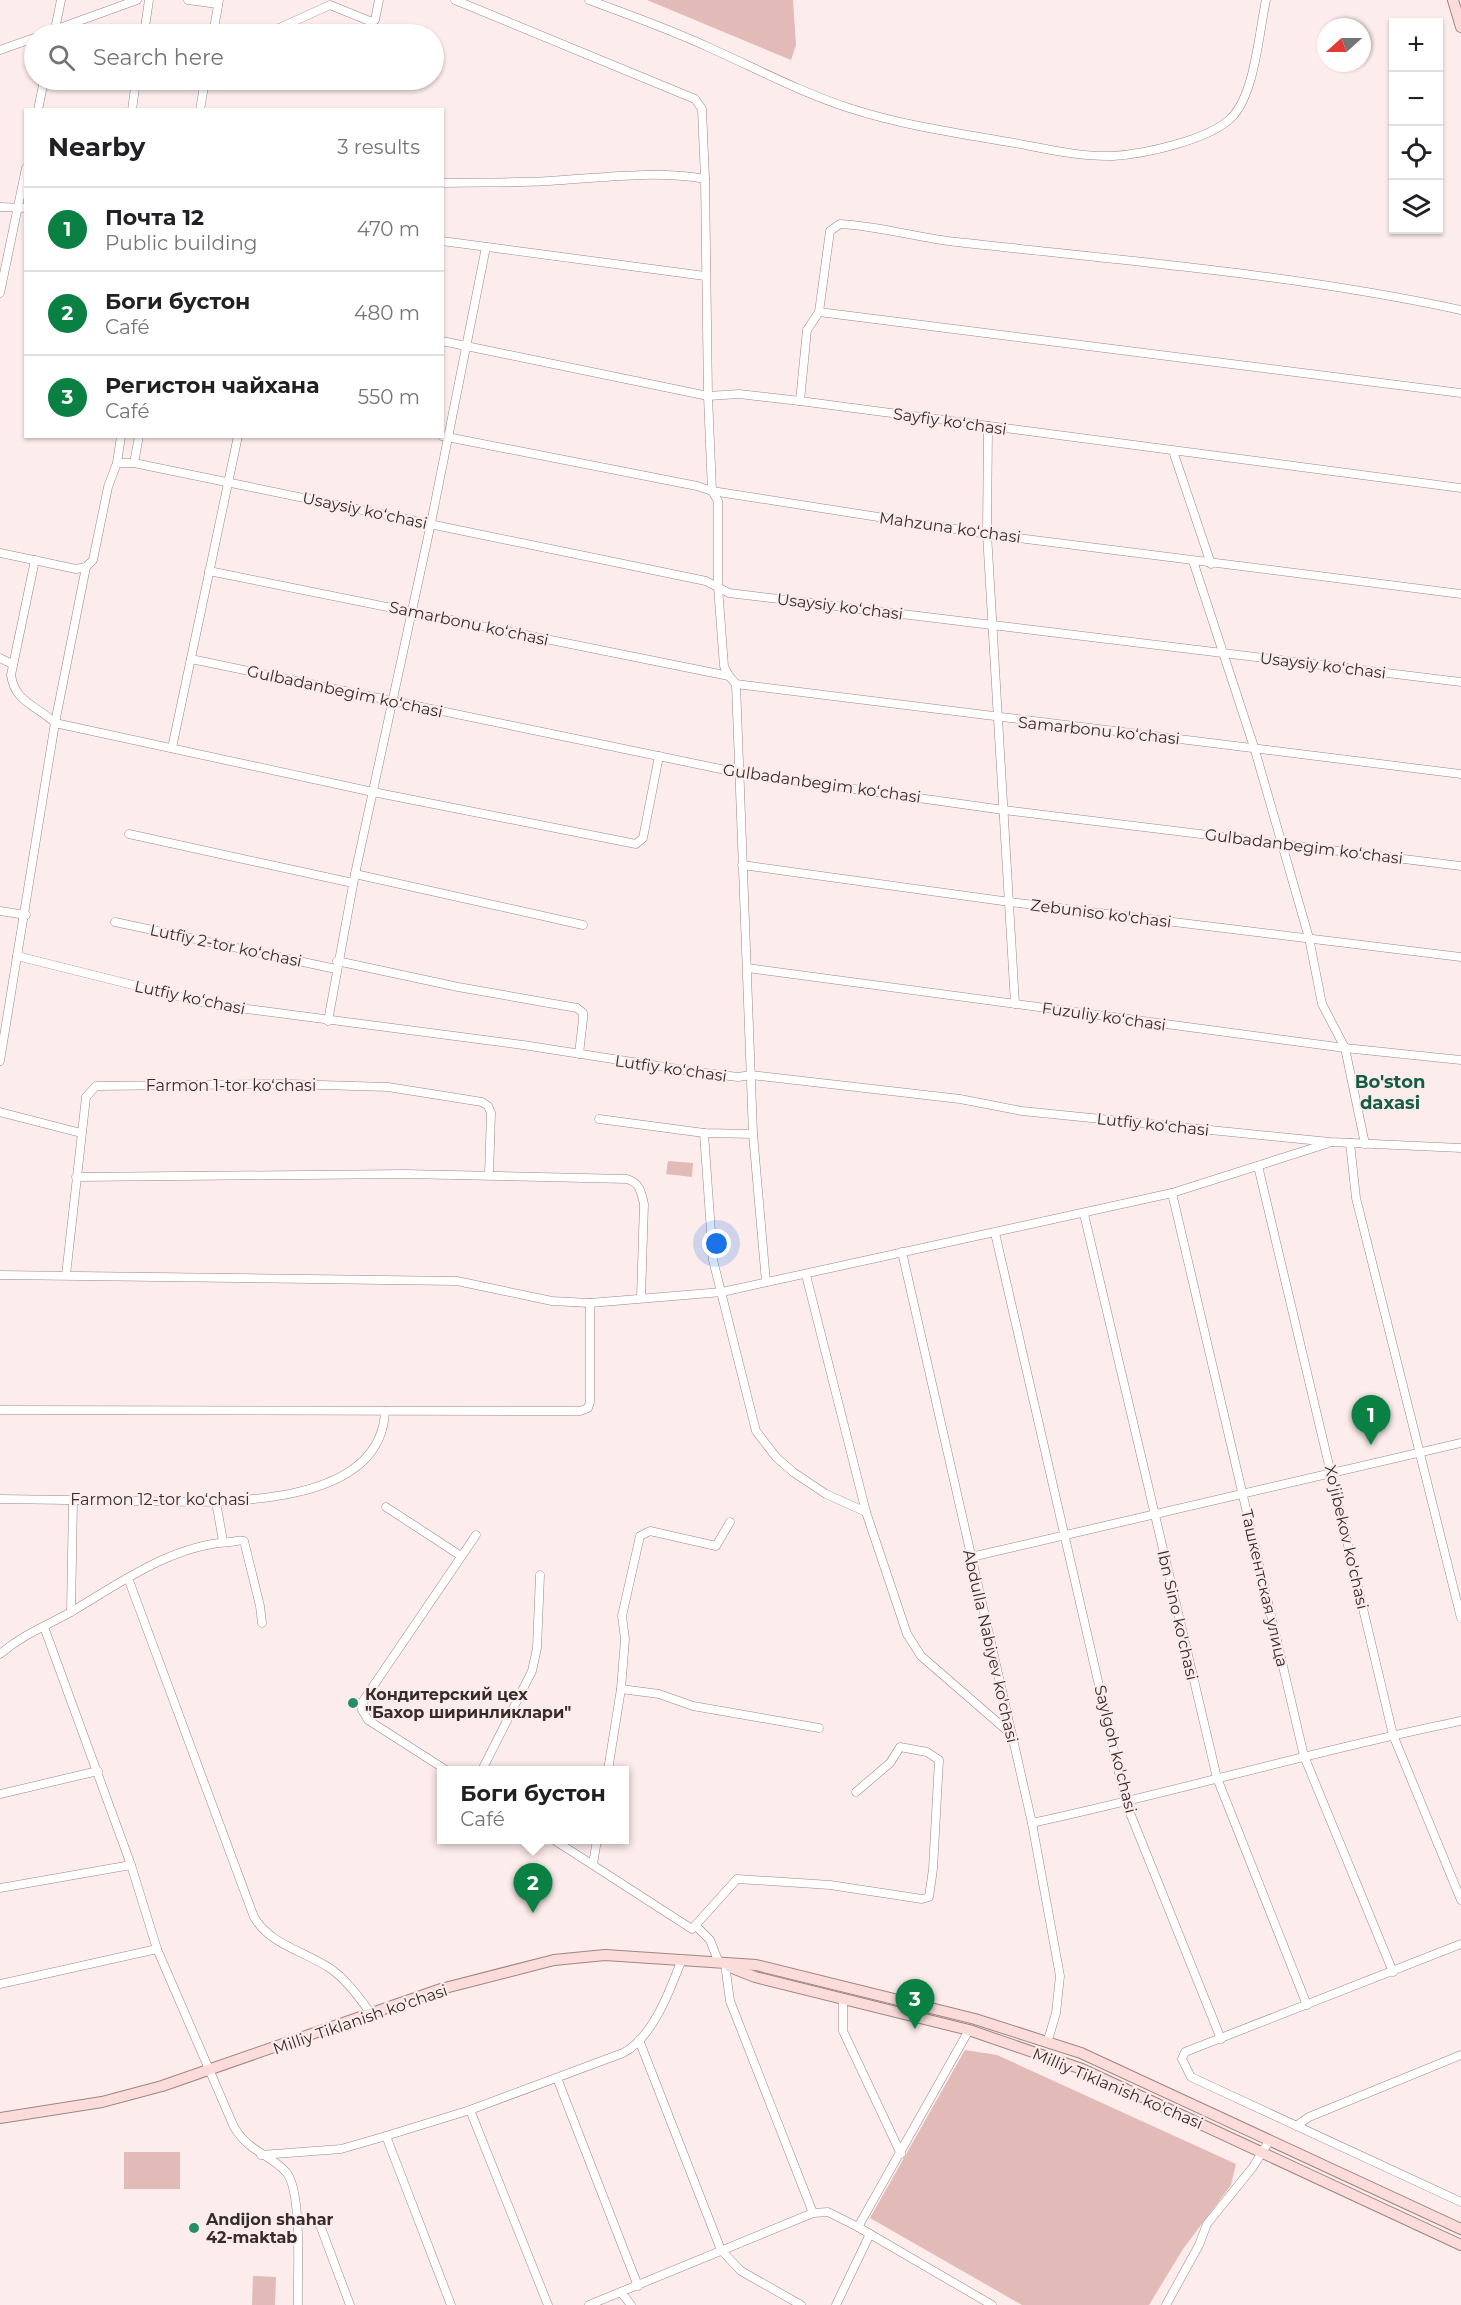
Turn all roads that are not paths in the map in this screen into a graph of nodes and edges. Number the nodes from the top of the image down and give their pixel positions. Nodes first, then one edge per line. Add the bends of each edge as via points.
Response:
1 (61, 0) edge
2 (136, 0) edge
3 (149, 0) edge
4 (188, 0) edge
5 (379, 0) edge
6 (455, 0) edge
7 (589, 0) edge
8 (1266, 0) edge
9 (1454, 0) edge
10 (219, 2) edge
11 (56, 24) edge
12 (74, 24) edge
13 (145, 24) edge
14 (215, 24) edge
15 (288, 24) edge
16 (1461, 27) edge
17 (24, 42) edge
18 (0, 50) edge
19 (42, 90) edge
20 (135, 90) edge
21 (203, 90) edge
22 (38, 108) edge
23 (132, 108) edge
24 (200, 108) edge
25 (705, 179) junction
26 (444, 183) edge
27 (24, 184) edge
28 (0, 207) edge
29 (21, 208) edge
30 (444, 241) edge
31 (486, 247) junction
32 (705, 276) junction
33 (0, 293) edge
34 (1461, 310) edge
35 (819, 312) junction
36 (444, 341) edge
37 (468, 347) junction
38 (1461, 393) edge
39 (708, 396) junction
40 (800, 401) junction
41 (988, 426) junction
42 (445, 437) edge
43 (121, 438) edge
44 (139, 438) edge
45 (238, 438) edge
46 (1173, 451) junction
47 (117, 463) junction
48 (134, 463) junction
49 (228, 482) junction
50 (1461, 488) edge
51 (712, 491) junction
52 (430, 524) junction
53 (987, 534) junction
54 (0, 553) edge
55 (34, 560) junction
56 (1193, 561) junction
57 (1211, 564) junction
58 (86, 567) junction
59 (209, 571) junction
60 (718, 587) junction
61 (1461, 594) edge
62 (412, 612) junction
63 (993, 625) junction
64 (1225, 652) junction
65 (0, 658) edge
66 (190, 659) junction
67 (12, 664) junction
68 (729, 676) junction
69 (1461, 682) edge
70 (736, 684) junction
71 (393, 701) junction
72 (999, 719) junction
73 (56, 723) junction
74 (1254, 747) junction
75 (172, 748) junction
76 (659, 756) junction
77 (740, 773) junction
78 (1461, 774) edge
79 (373, 792) junction
80 (1004, 810) junction
81 (129, 834) dead end
82 (1280, 843) junction
83 (742, 865) junction
84 (1461, 866) edge
85 (354, 878) junction
86 (1010, 902) junction
87 (0, 911) edge
88 (26, 915) junction
89 (115, 922) dead end
90 (583, 925) dead end
91 (1309, 938) junction
92 (17, 956) junction
93 (1461, 957) edge
94 (337, 965) junction
95 (747, 968) junction
96 (0, 1001) edge
97 (10, 1003) junction
98 (1015, 1004) junction
99 (328, 1022) junction
100 (1346, 1048) junction
101 (579, 1054) junction
102 (1461, 1060) edge
103 (0, 1061) edge
104 (751, 1075) junction
105 (0, 1112) edge
106 (599, 1119) dead end
107 (81, 1133) junction
108 (704, 1133) junction
109 (753, 1134) junction
110 (1330, 1142) junction
111 (1350, 1143) junction
112 (1365, 1144) junction
113 (1461, 1148) edge
114 (1258, 1166) junction
115 (489, 1175) junction
116 (76, 1177) junction
117 (1172, 1193) junction
118 (1084, 1214) junction
119 (995, 1233) junction
120 (902, 1252) junction
121 (0, 1275) edge
122 (66, 1275) junction
123 (806, 1275) junction
124 (766, 1282) junction
125 (722, 1292) junction
126 (641, 1298) junction
127 (590, 1303) junction
128 (0, 1410) edge
129 (385, 1411) junction
130 (1461, 1443) edge
131 (1419, 1452) junction
132 (1332, 1472) junction
133 (1243, 1493) junction
134 (0, 1499) edge
135 (73, 1500) junction
136 (216, 1502) junction
137 (386, 1507) dead end
138 (866, 1512) junction
139 (1154, 1514) junction
140 (730, 1522) dead end
141 (476, 1535) dead end
142 (1066, 1535) junction
143 (222, 1541) junction
144 (461, 1556) junction
145 (971, 1557) junction
146 (540, 1575) dead end
147 (128, 1578) junction
148 (71, 1612) junction
149 (1461, 1618) edge
150 (262, 1623) dead end
151 (44, 1627) junction
152 (0, 1654) edge
153 (621, 1689) junction
154 (1461, 1721) edge
155 (819, 1728) dead end
156 (1011, 1734) junction
157 (1393, 1735) junction
158 (1304, 1756) junction
159 (440, 1766) edge
160 (484, 1766) edge
161 (609, 1766) edge
162 (98, 1771) junction
163 (1217, 1778) junction
164 (856, 1792) dead end
165 (0, 1794) edge
166 (1126, 1803) junction
167 (1032, 1823) junction
168 (562, 1844) edge
169 (596, 1844) edge
170 (131, 1864) junction
171 (593, 1864) junction
172 (0, 1888) edge
173 (1461, 1900) edge
174 (697, 1927) junction
175 (1461, 1944) edge
176 (157, 1950) junction
177 (682, 1959) junction
178 (722, 1964) junction
179 (1394, 1972) junction
180 (0, 1984) edge
181 (843, 1999) junction
182 (1307, 2005) junction
183 (372, 2015) junction
184 (969, 2030) junction
185 (1221, 2038) junction
186 (639, 2040) junction
187 (1048, 2040) junction
188 (1461, 2055) edge
189 (210, 2071) junction
190 (557, 2078) junction
191 (470, 2110) junction
192 (0, 2118) edge
193 (1296, 2126) junction
194 (386, 2136) junction
195 (1269, 2141) junction
196 (1263, 2152) junction
197 (901, 2154) junction
198 (261, 2155) junction
199 (1461, 2202) edge
200 (813, 2213) junction
201 (297, 2222) junction
202 (858, 2227) junction
203 (1461, 2229) edge
204 (870, 2234) junction
205 (1461, 2245) edge
206 (721, 2250) junction
207 (638, 2286) junction
208 (621, 2292) junction
209 (298, 2305) edge
210 (350, 2305) edge
211 (451, 2305) edge
212 (548, 2305) edge
213 (589, 2305) edge
214 (631, 2305) edge
215 (801, 2305) edge
216 (836, 2305) edge
217 (992, 2305) edge
218 (1166, 2305) edge

1 - 11 street
2 - 12 street
3 - 13 street
4 - 10 street
5 - 15 street via 372,22 329,5
6 - 25 street via 696,99 702,110
7 - 8 street via 849,108 962,134 1068,153 1111,156 1162,147 1213,130 1231,118 1249,85
9 - 16 main road
10 - 14 street
17 - 18 street
19 - 22 street
20 - 23 street
21 - 24 street
25 - 26 street via 635,176
25 - 32 street
27 - 29 street
28 - 29 street
29 - 33 street
30 - 31 street
31 - 32 street
31 - 37 street
32 - 39 street
34 - 35 street via 1258,274 955,242 840,224 832,228 829,236
35 - 38 street
35 - 40 street via 807,330
36 - 37 street, Sayfiy koʻchasi
37 - 39 street, Sayfiy koʻchasi
37 - 42 street
39 - 40 street, Sayfiy koʻchasi via 739,394
39 - 51 street
40 - 41 street, Sayfiy koʻchasi
41 - 46 street, Sayfiy koʻchasi
41 - 53 street
42 - 51 street, Mahzuna koʻchasi
42 - 52 street
43 - 47 street
44 - 48 street
45 - 49 street
46 - 50 street, Sayfiy koʻchasi
46 - 57 street
47 - 48 street, Usaysiy koʻchasi
47 - 58 street via 93,560
48 - 49 street, Usaysiy koʻchasi
49 - 52 street, Usaysiy koʻchasi
49 - 59 street
51 - 53 street, Mahzuna koʻchasi
51 - 60 street via 718,501
52 - 60 street, Usaysiy koʻchasi via 706,581
52 - 62 street
53 - 56 street, Mahzuna koʻchasi
53 - 63 street
54 - 55 street
55 - 58 street via 76,569
55 - 67 street
56 - 57 street, Mahzuna koʻchasi
56 - 64 street
57 - 61 street, Mahzuna koʻchasi
58 - 73 street
59 - 62 street, Samarbonu koʻchasi
59 - 66 street
60 - 63 street, Usaysiy koʻchasi via 729,592
60 - 68 street via 724,666
62 - 68 street, Samarbonu koʻchasi
62 - 71 street
63 - 64 street, Usaysiy koʻchasi
63 - 72 street
64 - 69 street, Usaysiy koʻchasi
64 - 74 street
65 - 67 street
66 - 71 street, Gulbadanbegim koʻchasi
66 - 75 street
67 - 73 street via 15,693
68 - 70 street
70 - 72 street, Samarbonu koʻchasi
70 - 77 street
71 - 76 street, Gulbadanbegim koʻchasi
71 - 79 street
72 - 74 street, Samarbonu koʻchasi
72 - 80 street
73 - 75 street
73 - 88 street
74 - 78 street, Samarbonu koʻchasi
74 - 82 street
75 - 79 street
76 - 77 street, Gulbadanbegim koʻchasi
76 - 79 street via 644,838 636,844
77 - 80 street, Gulbadanbegim koʻchasi
77 - 83 street
79 - 85 street
80 - 82 street, Gulbadanbegim koʻchasi
80 - 86 street
81 - 85 street
82 - 84 street, Gulbadanbegim koʻchasi
82 - 91 street
83 - 86 street, Zebuniso ko'chasi
83 - 95 street
85 - 90 street
85 - 94 street
86 - 91 street, Zebuniso ko'chasi
86 - 98 street
87 - 88 street
88 - 92 street
89 - 94 street, Lutfiy 2-tor koʻchasi
91 - 93 street, Zebuniso ko'chasi
91 - 100 street via 1322,1004
92 - 97 street
92 - 99 street, Lutfiy koʻchasi via 208,1004
94 - 99 street
94 - 101 street, Lutfiy 2-tor koʻchasi via 577,1008 583,1013
95 - 98 street, Fuzuliy koʻchasi
95 - 104 street
96 - 97 street
97 - 103 street
98 - 100 street, Fuzuliy koʻchasi
99 - 101 street, Lutfiy koʻchasi
100 - 102 street, Fuzuliy koʻchasi
100 - 112 street
101 - 104 street, Lutfiy koʻchasi via 707,1074
104 - 109 street
104 - 110 street, Lutfiy koʻchasi via 960,1099 1022,1111
105 - 107 street
106 - 108 street
107 - 115 street, Farmon 1-tor koʻchasi via 86,1097 96,1086 388,1087 488,1106
107 - 116 street, Farmon 1-tor koʻchasi
108 - 109 street
108 - 125 street via 713,1260
109 - 124 street
110 - 111 street, Lutfiy koʻchasi
110 - 114 street
111 - 112 street, Lutfiy koʻchasi
111 - 131 street via 1356,1198
112 - 113 street, Lutfiy koʻchasi
114 - 117 street
114 - 132 street, Xo'jibekov ko'chasi
115 - 116 street
115 - 126 street via 635,1181 644,1204
116 - 122 street, Farmon 1-tor koʻchasi
117 - 118 street
117 - 133 street, Ташкентская улица
118 - 119 street
118 - 139 street, Ibn Sino ko'chasi
119 - 120 street
119 - 142 street, Saylgoh ko'chasi
120 - 123 street
120 - 145 street, Abdulla Nabiyev ko'chasi
121 - 122 street
122 - 127 street via 457,1281 552,1301
123 - 124 street
123 - 138 street
124 - 125 street
125 - 126 street
125 - 138 street via 756,1431 793,1472 826,1494
126 - 127 street
127 - 129 street via 590,1402 585,1410
128 - 129 street
129 - 136 street, Farmon 12-tor koʻchasi via 385,1428 376,1446 349,1472 315,1488 273,1498
130 - 131 street
131 - 132 street
131 - 149 street
132 - 133 street
132 - 157 street, Xo'jibekov ko'chasi
133 - 139 street
133 - 158 street, Ташкентская улица
134 - 135 street, Farmon 12-tor koʻchasi
135 - 136 street, Farmon 12-tor koʻchasi
135 - 148 street
136 - 143 street
137 - 144 street
138 - 156 street via 907,1634 921,1656
139 - 142 street
139 - 163 street, Ibn Sino ko'chasi
140 - 153 street via 717,1546 650,1531 640,1536 622,1616 625,1639
141 - 144 street
142 - 145 street
142 - 166 street, Saylgoh ko'chasi
143 - 147 street via 169,1557
143 - 150 street via 244,1541
144 - 159 street via 363,1701 362,1710 368,1720
145 - 156 street, Abdulla Nabiyev ko'chasi
146 - 160 street via 537,1648 532,1671
147 - 148 street
147 - 183 street via 258,1924 267,1935 333,1970
148 - 151 street
151 - 152 street via 22,1636
151 - 162 street
153 - 155 street
153 - 161 street
154 - 157 street
156 - 167 street, Abdulla Nabiyev ko'chasi
157 - 158 street
157 - 173 street, Xo'jibekov ko'chasi
158 - 163 street
158 - 179 street, Ташкентская улица
162 - 165 street
162 - 170 street
163 - 166 street
163 - 182 street, Ibn Sino ko'chasi
164 - 174 street via 890,1763 900,1747 938,1758 931,1896 925,1899 830,1885 737,1880
166 - 167 street
166 - 185 street, Saylgoh ko'chasi
167 - 187 street, Abdulla Nabiyev ko'chasi via 1060,1976
168 - 171 street
169 - 171 street
170 - 172 street
170 - 176 street
171 - 174 street via 687,1928
174 - 178 street via 710,1940
175 - 179 street
176 - 180 street
176 - 189 street
177 - 178 main road, Milliy Tiklanish ko'chasi
177 - 183 main road, Milliy Tiklanish ko'chasi via 605,1955 554,1960 441,1989
177 - 186 street via 666,2000
178 - 181 main road, Milliy Tiklanish ko'chasi via 755,1977
178 - 187 main road, Milliy Tiklanish ko'chasi via 756,1965
178 - 200 street via 730,2001
179 - 182 street
181 - 184 main road, Milliy Tiklanish ko'chasi
181 - 197 street via 846,2037
182 - 185 street
183 - 189 main road, Milliy Tiklanish ko'chasi
184 - 196 main road, Milliy Tiklanish ko'chasi via 1082,2069
184 - 197 street
185 - 193 street via 1185,2052 1183,2063 1191,2077
186 - 190 street via 623,2053
186 - 206 street
187 - 195 main road, Milliy Tiklanish ko'chasi
188 - 193 street
189 - 192 main road, Milliy Tiklanish ko'chasi via 102,2102
189 - 198 street via 241,2137
190 - 191 street
190 - 207 street
191 - 194 street
191 - 212 street
193 - 199 street
194 - 198 street via 341,2149
194 - 211 street
195 - 196 street
195 - 203 main road, Milliy Tiklanish ko'chasi
196 - 205 main road, Milliy Tiklanish ko'chasi
196 - 218 street via 1207,2224
197 - 202 street
198 - 201 street via 285,2170 291,2179
200 - 202 street via 828,2212
200 - 206 street
201 - 209 street
201 - 210 street via 320,2225
202 - 204 street
204 - 216 street
204 - 217 street
206 - 207 street
206 - 215 street via 741,2271
207 - 208 street
208 - 213 street
208 - 214 street

